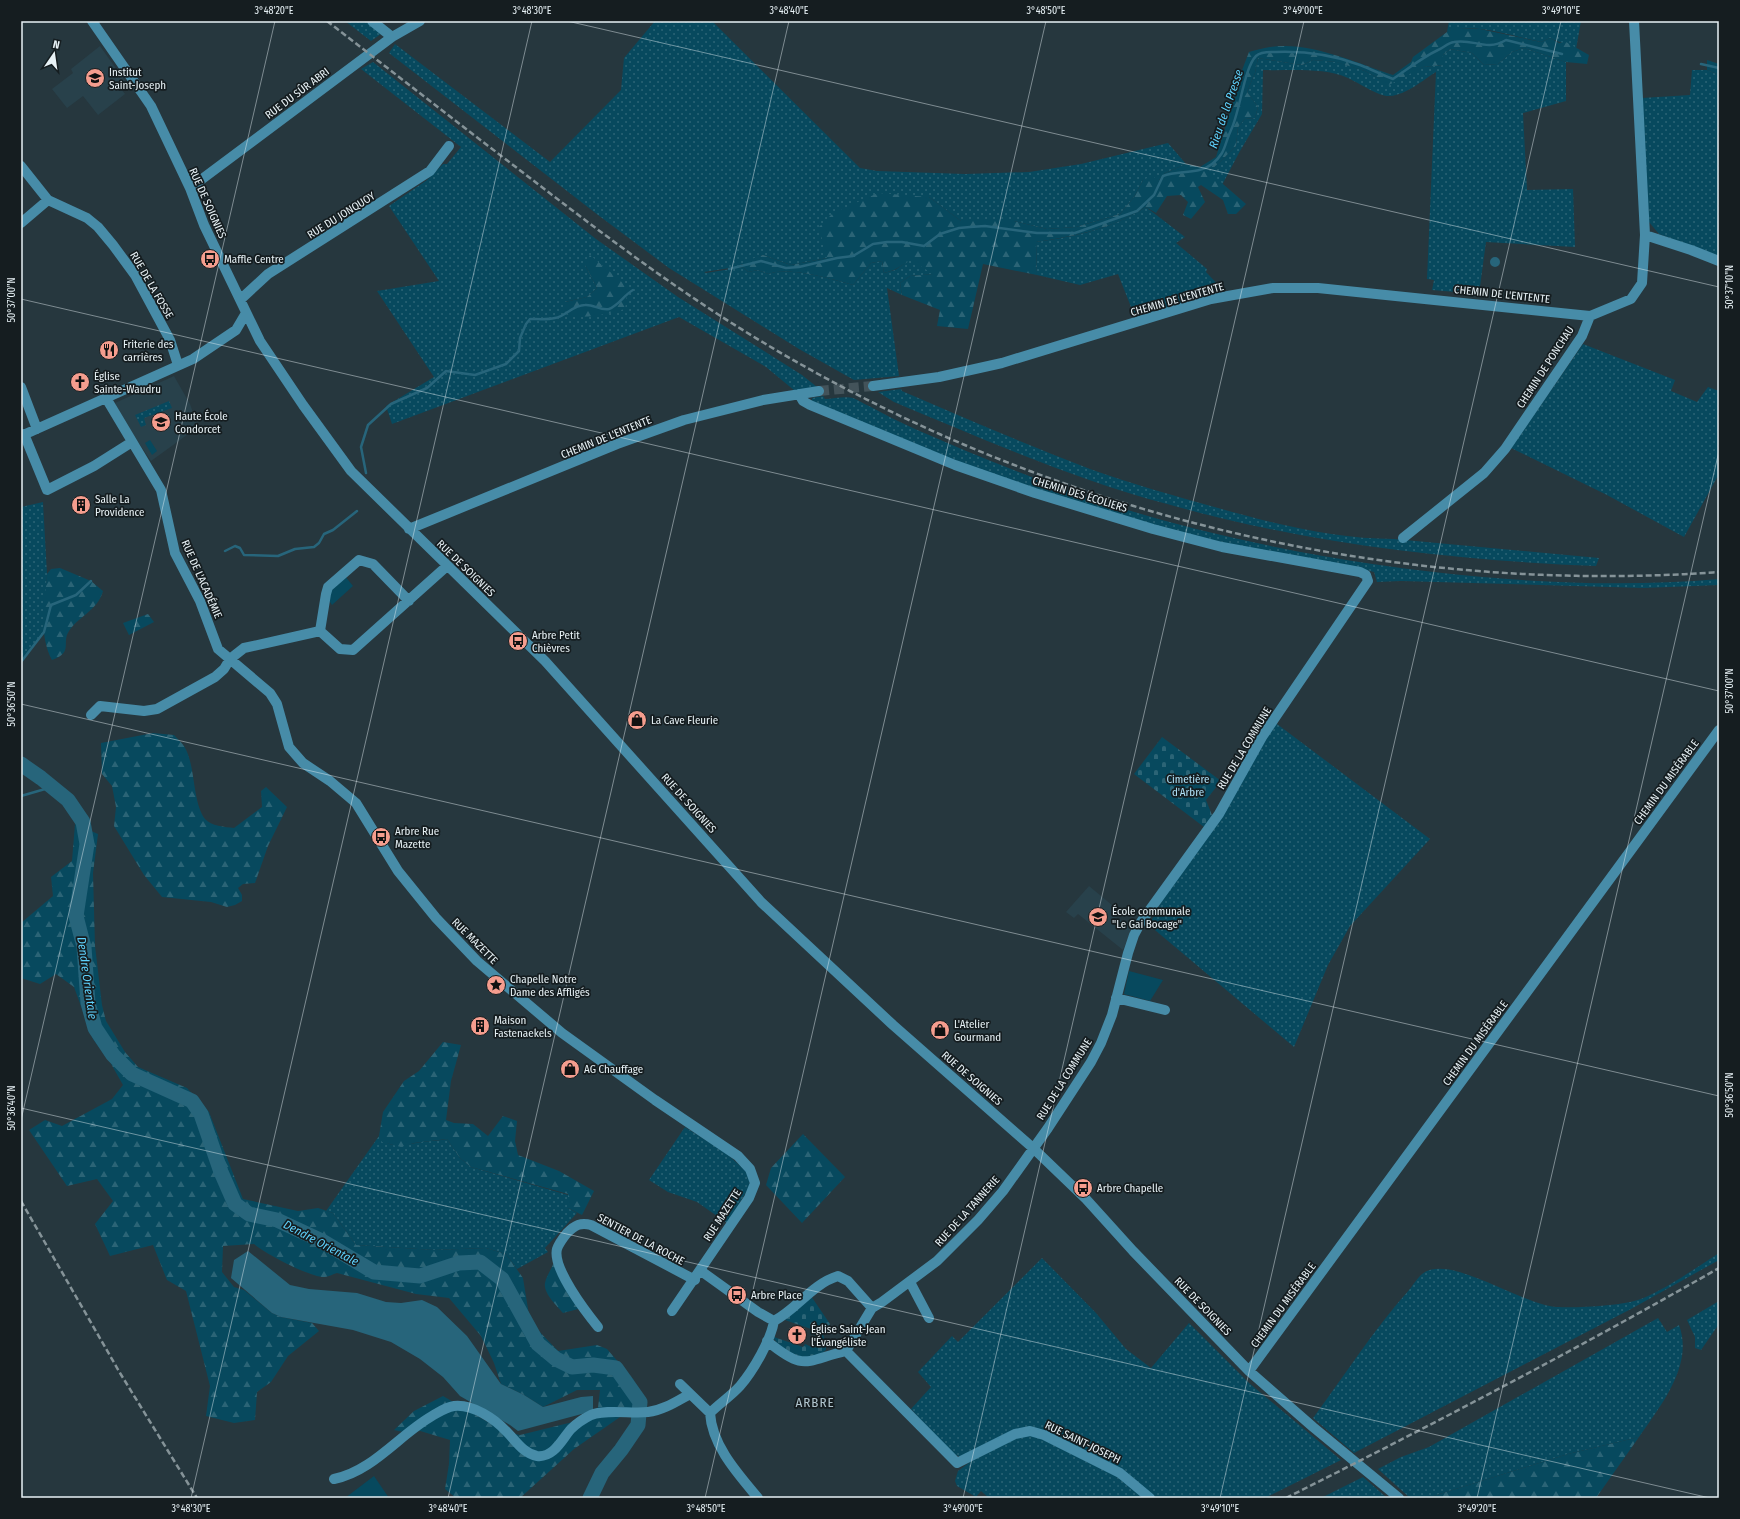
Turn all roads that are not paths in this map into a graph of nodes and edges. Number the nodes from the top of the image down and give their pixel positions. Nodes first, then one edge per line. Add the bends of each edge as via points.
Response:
1 (92, 21) edge
2 (372, 21) edge
3 (420, 21) edge
4 (1634, 21) edge
5 (392, 37) junction
6 (449, 146) dead end
7 (21, 166) edge
8 (190, 188) junction
9 (48, 200) junction
10 (21, 223) edge
11 (1645, 235) junction
12 (1719, 262) edge
13 (241, 299) junction
14 (246, 313) junction
15 (1590, 316) junction
16 (252, 327) junction
17 (236, 330) junction
18 (178, 365) junction
19 (873, 386) tunnel mouth
20 (21, 387) edge
21 (819, 391) tunnel mouth
22 (799, 394) junction
23 (106, 398) junction
24 (37, 429) junction
25 (22, 435) edge
26 (132, 442) junction
27 (409, 529) junction
28 (1403, 538) dead end
29 (447, 566) junction
30 (1368, 577) joint
31 (409, 601) junction
32 (320, 631) junction
33 (230, 659) junction
34 (91, 715) dead end
35 (1719, 730) edge
36 (1116, 998) junction
37 (1165, 1010) dead end
38 (1033, 1148) junction
39 (701, 1271) junction
40 (695, 1280) junction
41 (910, 1282) junction
42 (872, 1308) junction
43 (672, 1311) dead end
44 (930, 1318) dead end
45 (774, 1321) junction
46 (598, 1327) dead end
47 (767, 1341) junction
48 (846, 1351) junction
49 (1249, 1371) junction
50 (680, 1384) dead end
51 (690, 1394) junction
52 (710, 1413) junction
53 (334, 1479) dead end
54 (758, 1498) edge
55 (1150, 1498) edge
56 (1399, 1498) edge

1 - 8 street, RUE DE SOIGNIES via 151,106
2 - 5 street
3 - 5 street, RUE DU SÛR ABRI
4 - 11 street
5 - 8 street, RUE DU SÛR ABRI
6 - 13 street, RUE DU JONQUOY via 430,171 268,274
7 - 9 street, RUE DE LA FOSSE
8 - 13 street, RUE DE SOIGNIES via 204,225
9 - 10 street
9 - 18 street, RUE DE LA FOSSE via 86,218 98,227 113,245 139,281 170,340
11 - 12 street via 1692,250
11 - 15 street via 1642,283 1635,294 1631,299
13 - 14 street, RUE DE SOIGNIES
14 - 16 street, RUE DE SOIGNIES
14 - 17 street
15 - 19 street, CHEMIN DE L'ENTENTE via 1318,288 1273,288 1211,300 1002,363 939,377
15 - 28 street, CHEMIN DE PONCHAU via 1582,336 1501,454 1484,473
16 - 17 street
16 - 27 street, RUE DE SOIGNIES via 351,472
17 - 18 street via 204,353
18 - 23 street
20 - 24 street
21 - 22 street, CHEMIN DE L'ENTENTE
22 - 27 street, CHEMIN DE L'ENTENTE via 763,400 684,420 617,444
22 - 30 street, CHEMIN DES ÉCOLIERS via 803,401 810,405 955,465 1035,493 1187,538 1283,559 1360,572
23 - 24 street
23 - 26 street, RUE DE L'ACADÉMIE
24 - 25 street
25 - 26 street via 47,490 94,466
26 - 33 street, RUE DE L'ACADÉMIE via 161,490 175,553 200,601 218,649
27 - 29 street, RUE DE SOIGNIES
29 - 31 street
29 - 38 street, RUE DE SOIGNIES via 545,661 761,902 893,1025
30 - 36 street, RUE DE LA COMMUNE via 1364,589 1262,737 1219,814 1141,922 1128,953
31 - 32 street via 353,650 340,649
31 - 32 street via 373,564 359,560 328,587
32 - 33 street via 244,648
33 - 34 street via 215,677 157,709 144,711 100,706
33 - 39 street, RUE MAZETTE via 268,690 278,704 289,747 304,764 330,781 356,804 398,871 452,936 477,961 562,1033 734,1153 750,1169 755,1183 749,1198
35 - 49 street, CHEMIN DU MISÉRABLE
36 - 37 street
36 - 38 street, RUE DE LA COMMUNE via 1109,1024 1096,1054
38 - 41 street, RUE DE LA TANNERIE via 1003,1191 973,1225 937,1262
38 - 49 street, RUE DE SOIGNIES via 1086,1199
39 - 40 street
39 - 45 street
40 - 43 street
40 - 46 street, SENTIER DE LA ROCHE via 591,1225 584,1223 576,1226 561,1240 557,1249 558,1266
41 - 42 street, RUE DE LA TANNERIE
41 - 44 street
42 - 45 street via 848,1281 838,1276 820,1285
42 - 48 street
45 - 47 street
47 - 48 street via 790,1358 803,1363
47 - 52 street via 740,1386
48 - 55 street, RUE SAINT-JOSEPH via 957,1463 1014,1434 1030,1431 1044,1435 1120,1473
49 - 56 street, RUE DE SOIGNIES
50 - 51 street
51 - 52 street
51 - 53 street via 649,1412 593,1414 571,1429 551,1453 537,1456 528,1453 498,1423 485,1415 470,1408 455,1406 444,1409 415,1426 368,1465
52 - 54 street via 713,1430 732,1467

